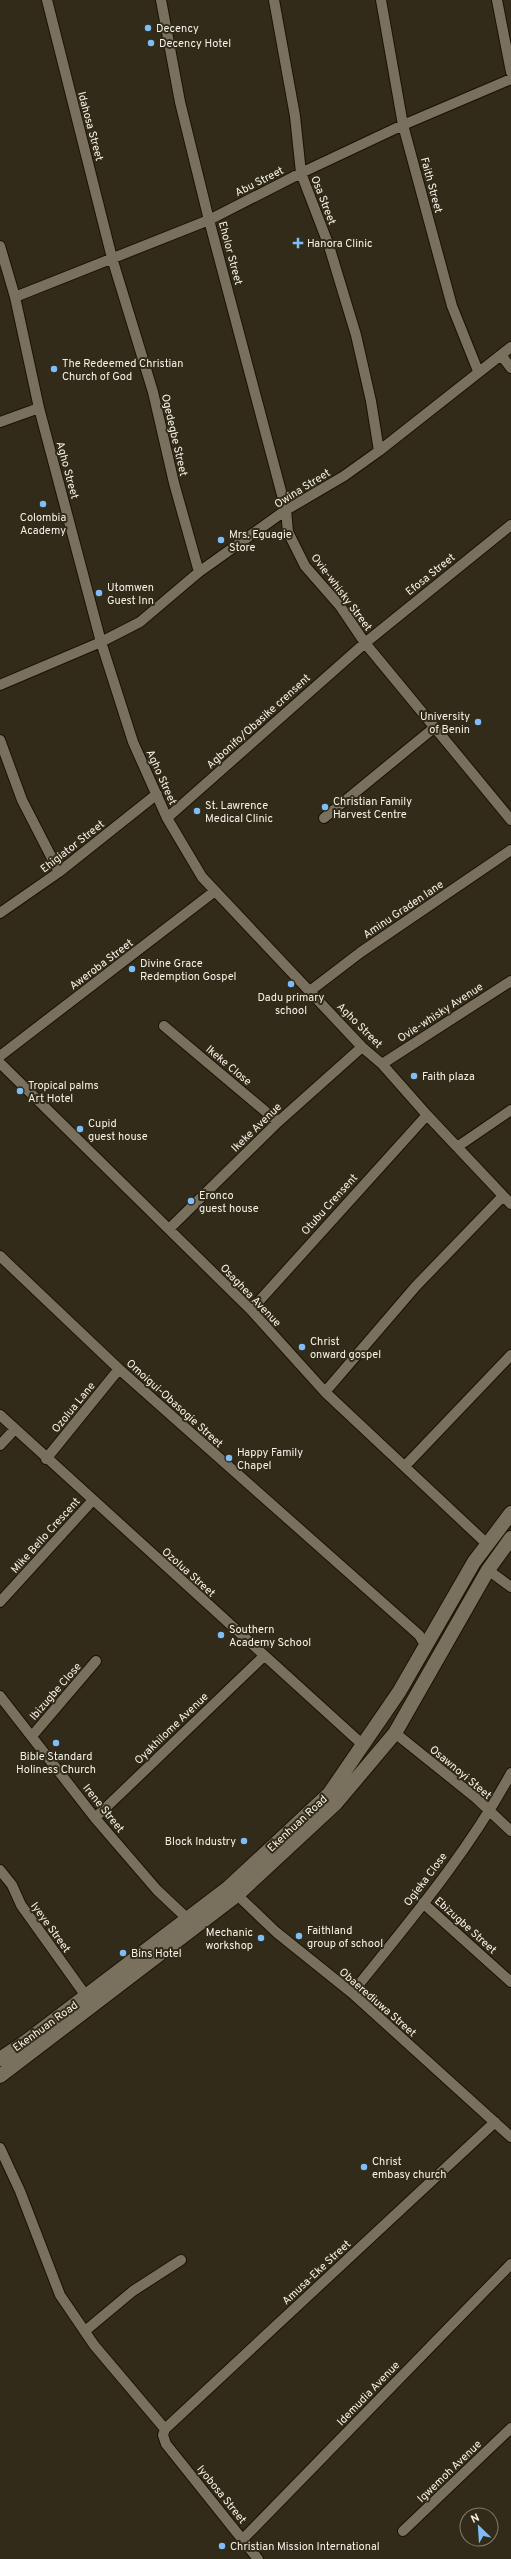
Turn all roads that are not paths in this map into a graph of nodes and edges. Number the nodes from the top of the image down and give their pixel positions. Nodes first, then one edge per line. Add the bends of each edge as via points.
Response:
1 (47, 0) edge
2 (161, 0) edge
3 (274, 0) edge
4 (381, 0) edge
5 (497, 0) edge
6 (511, 72) edge
7 (511, 79) edge
8 (403, 125) junction
9 (301, 173) junction
10 (209, 220) junction
11 (0, 246) edge
12 (112, 258) junction
13 (15, 297) junction
14 (511, 347) edge
15 (501, 355) junction
16 (511, 368) edge
17 (478, 371) junction
18 (39, 408) junction
19 (0, 422) edge
20 (379, 451) junction
21 (286, 510) junction
22 (511, 525) edge
23 (199, 572) junction
24 (101, 642) junction
25 (365, 643) junction
26 (0, 685) edge
27 (435, 727) junction
28 (0, 740) edge
29 (157, 794) junction
30 (168, 818) junction
31 (324, 818) dead end
32 (511, 820) edge
33 (511, 850) edge
34 (59, 872) junction
35 (215, 891) junction
36 (0, 913) edge
37 (511, 981) edge
38 (310, 991) junction
39 (164, 1026) dead end
40 (362, 1046) junction
41 (0, 1056) edge
42 (0, 1063) edge
43 (382, 1064) junction
44 (511, 1110) edge
45 (427, 1116) junction
46 (278, 1122) junction
47 (457, 1147) junction
48 (503, 1196) junction
49 (511, 1204) edge
50 (169, 1229) junction
51 (0, 1256) edge
52 (251, 1310) junction
53 (511, 1355) edge
54 (119, 1369) junction
55 (325, 1392) junction
56 (0, 1415) edge
57 (15, 1429) junction
58 (0, 1445) edge
59 (46, 1459) junction
60 (405, 1466) junction
61 (92, 1501) junction
62 (511, 1513) edge
63 (511, 1538) edge
64 (486, 1543) junction
65 (488, 1570) junction
66 (511, 1586) edge
67 (0, 1602) edge
68 (426, 1646) junction
69 (264, 1656) junction
70 (96, 1661) dead end
71 (0, 1696) edge
72 (395, 1733) junction
73 (32, 1736) junction
74 (363, 1745) junction
75 (511, 1774) edge
76 (490, 1812) junction
77 (95, 1818) junction
78 (511, 1831) edge
79 (0, 1870) edge
80 (233, 1891) junction
81 (423, 1903) junction
82 (192, 1923) junction
83 (511, 1982) edge
84 (352, 1993) junction
85 (86, 1996) junction
86 (0, 2059) edge
87 (0, 2076) edge
88 (495, 2122) junction
89 (511, 2137) edge
90 (0, 2148) edge
91 (181, 2260) dead end
92 (511, 2264) edge
93 (84, 2331) junction
94 (165, 2428) junction
95 (511, 2428) edge
96 (403, 2532) dead end
97 (243, 2539) junction
98 (258, 2559) edge

1 - 12 street, Idahosa Street
2 - 10 street, Eholor Street via 180,102
3 - 9 street, Osa Street via 295,116
4 - 8 street, Faith Street
5 - 6 street
7 - 8 street, Abu Street
8 - 9 street, Abu Street
8 - 17 street, Faith Street via 452,306
9 - 10 street, Abu Street
9 - 20 street, Osa Street via 329,246 356,335
10 - 12 street, Abu Street
10 - 21 street, Eholor Street
11 - 13 street, Agho Street
12 - 13 street, Abu Street
12 - 23 street, Ogedegbe Street via 153,392 174,484
13 - 18 street, Agho Street
14 - 15 street, Owina Street
15 - 16 street
15 - 17 street, Owina Street
17 - 20 street, Owina Street
18 - 19 street
18 - 24 street, Agho Street
20 - 21 street, Owina Street via 344,476
21 - 23 street, Owina Street
21 - 25 street, Ovie-whisky Street via 288,532 305,566 340,606
22 - 25 street, Efosa Street
23 - 24 street, Owina Street via 140,622
24 - 26 street, Owina Street
24 - 29 street, Agho Street via 133,742
25 - 27 street
25 - 30 street, Agbonifo/Obasike crensent
27 - 31 street
27 - 32 street
28 - 34 street via 22,800
29 - 30 street, Agho Street
29 - 34 street, Ehigiator Street
30 - 35 street, Agho Street via 202,877
33 - 38 street, Aminu Graden lane via 361,952
34 - 36 street, Ehigiator Street
35 - 38 street, Agho Street
35 - 41 street, Aweroba Street
37 - 43 street, Ovie-whisky Avenue
38 - 40 street, Agho Street
39 - 46 street, Ikeke Close
40 - 43 street, Agho Street
40 - 46 street, Ikeke Avenue
42 - 50 street, Osaghea Avenue
43 - 45 street, Agho Street
44 - 47 street
45 - 47 street, Agho Street
45 - 52 street, Otubu Crensent
46 - 50 street, Ikeke Avenue
47 - 48 street, Agho Street
48 - 49 street, Agho Street
48 - 55 street via 416,1286
50 - 52 street, Osaghea Avenue
51 - 54 street, Omoigui-Obasogie Street
52 - 55 street, Osaghea Avenue
53 - 60 street
54 - 59 street, Ozolua Lane
54 - 68 street, Omoigui-Obasogie Street via 418,1635
55 - 60 street, Osaghea Avenue
56 - 57 street, Ozolua Street
57 - 58 street
57 - 59 street, Ozolua Street
59 - 61 street, Ozolua Street
60 - 64 street, Osaghea Avenue
61 - 67 street, Mike Bello Crescent
61 - 69 street, Ozolua Street
62 - 64 main road, Ekenhuan Road
63 - 65 main road, Ekenhuan Road
64 - 68 main road, Ekenhuan Road
65 - 66 street
65 - 72 main road, Ekenhuan Road
68 - 74 main road, Ekenhuan Road via 381,1721
69 - 74 street, Ozolua Street
69 - 77 street, Oyakhilome Avenue
70 - 73 street, Ibizugbe Close
71 - 73 street, Irene Street
72 - 76 street, Osawnoyi Steet
72 - 80 main road, Ekenhuan Road via 336,1803
73 - 77 street, Irene Street
74 - 80 main road, Ekenhuan Road via 329,1794
75 - 76 street, Ogieka Close
76 - 78 street, Osawnoyi Steet
76 - 81 street, Ogieka Close
77 - 82 street, Irene Street via 157,1890
79 - 85 street, Iyeye Street via 12,1885 21,1905
80 - 82 main road, Ekenhuan Road
80 - 84 street, Obaerediuwa Street via 276,1932
81 - 83 street, Ebizugbe Street
81 - 84 street, Ogieka Close
82 - 85 main road, Ekenhuan Road
82 - 87 main road, Ekenhuan Road
84 - 88 street, Obaerediuwa Street
85 - 86 main road, Ekenhuan Road
88 - 89 street, Obaerediuwa Street
88 - 94 street, Amusa-Eke Street
90 - 93 street via 60,2295
91 - 93 street via 133,2291
92 - 97 street, Idemudia Avenue
93 - 94 street
94 - 97 street, Iyobosa Street via 163,2435 166,2444
95 - 96 street, Igwemoh Avenue
97 - 98 street, Iyobosa Street

